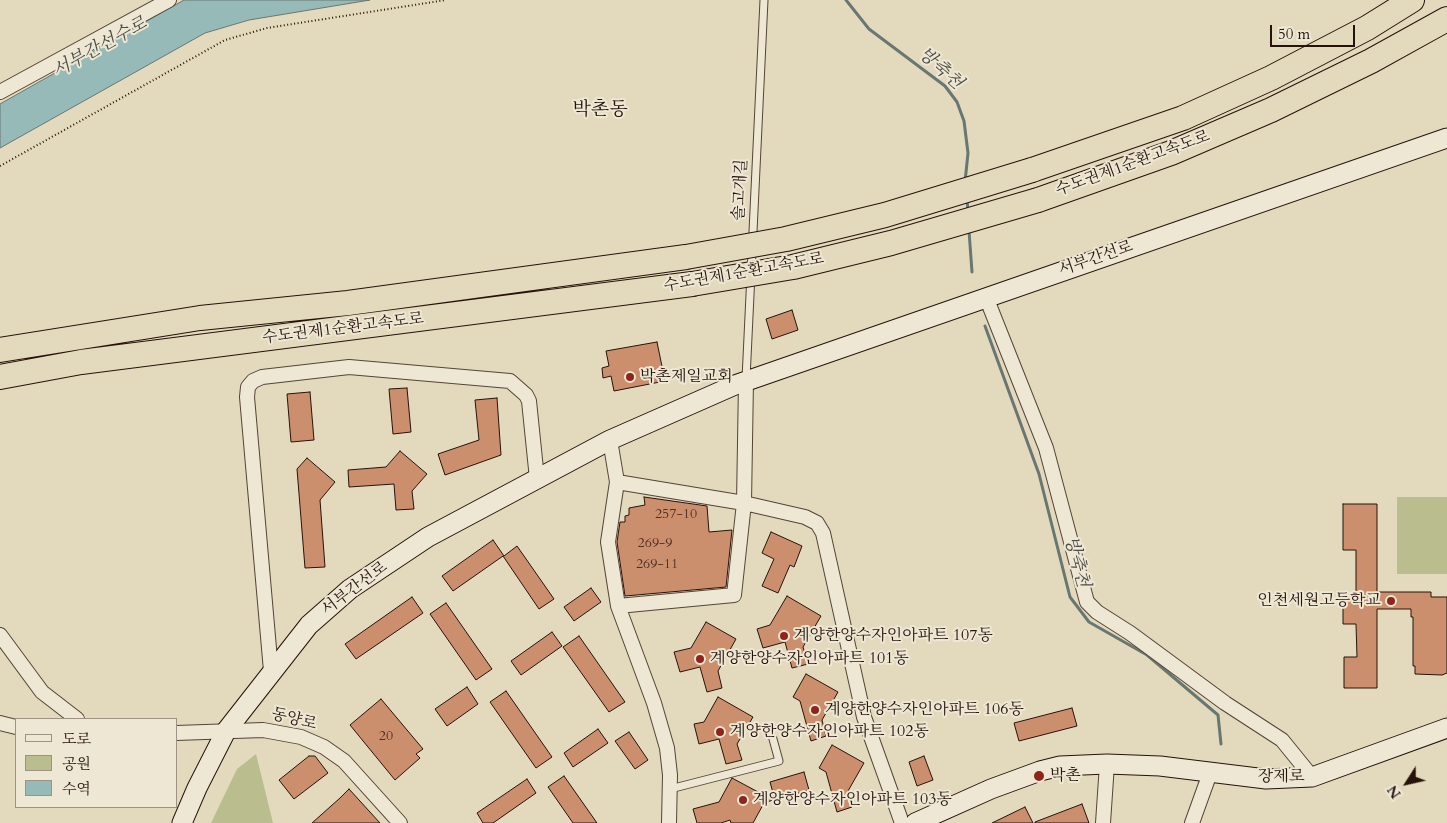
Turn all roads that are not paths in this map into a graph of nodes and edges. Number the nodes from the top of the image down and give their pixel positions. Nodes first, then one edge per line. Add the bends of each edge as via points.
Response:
1 (169, 0) edge
2 (764, 0) edge
3 (1412, 0) edge
4 (1447, 18) edge
5 (0, 92) edge
6 (1447, 138) edge
7 (986, 298) junction
8 (0, 350) edge
9 (0, 378) edge
10 (746, 381) junction
11 (610, 440) junction
12 (537, 479) junction
13 (617, 482) junction
14 (744, 503) junction
15 (618, 606) junction
16 (0, 635) edge
17 (271, 671) junction
18 (75, 718) edge
19 (0, 724) edge
20 (15, 728) edge
21 (1447, 728) edge
22 (226, 730) junction
23 (178, 733) edge
24 (773, 739) dead end
25 (1106, 764) junction
26 (1210, 772) junction
27 (1312, 777) junction
28 (670, 789) junction
29 (182, 823) edge
30 (400, 823) edge
31 (669, 823) edge
32 (902, 823) edge
33 (914, 823) edge
34 (1103, 823) edge
35 (1192, 823) edge

1 - 5 street
2 - 10 lane, 솔고개길
3 - 8 highway, 수도권제1순환고속도로, bridge via 1367,28 1270,78 1183,118 1032,170 876,217 686,257 348,303 200,318
4 - 9 highway, 수도권제1순환고속도로, bridge via 1271,110 1170,153 1038,200 793,267 692,284 81,362
6 - 7 street, 서부간선로
7 - 10 street, 서부간선로
7 - 27 street via 1046,448 1087,602 1225,703 1282,740
10 - 11 street, 서부간선로
10 - 14 street
11 - 12 street, 서부간선로
11 - 13 street
12 - 17 street, 서부간선로 via 428,537 350,589 309,625
12 - 17 street via 529,401 510,381 348,366 262,377 253,381 246,397
13 - 14 street
13 - 15 street via 608,542
14 - 15 street via 734,595
14 - 32 street via 805,517 817,523 823,533 864,717
15 - 28 street via 667,748
16 - 18 street via 42,692
17 - 22 street, 서부간선로
19 - 20 street
21 - 27 street, 장제로
22 - 23 street, 동양로
22 - 29 street, 서부간선로
22 - 30 street, 동양로 via 264,730 302,737 324,747 344,761
24 - 28 lane via 779,761
25 - 26 street, 장제로
25 - 33 street, 장제로 via 1060,766 1040,771
25 - 34 street
26 - 27 street, 장제로 via 1266,779
26 - 35 street
28 - 31 street

